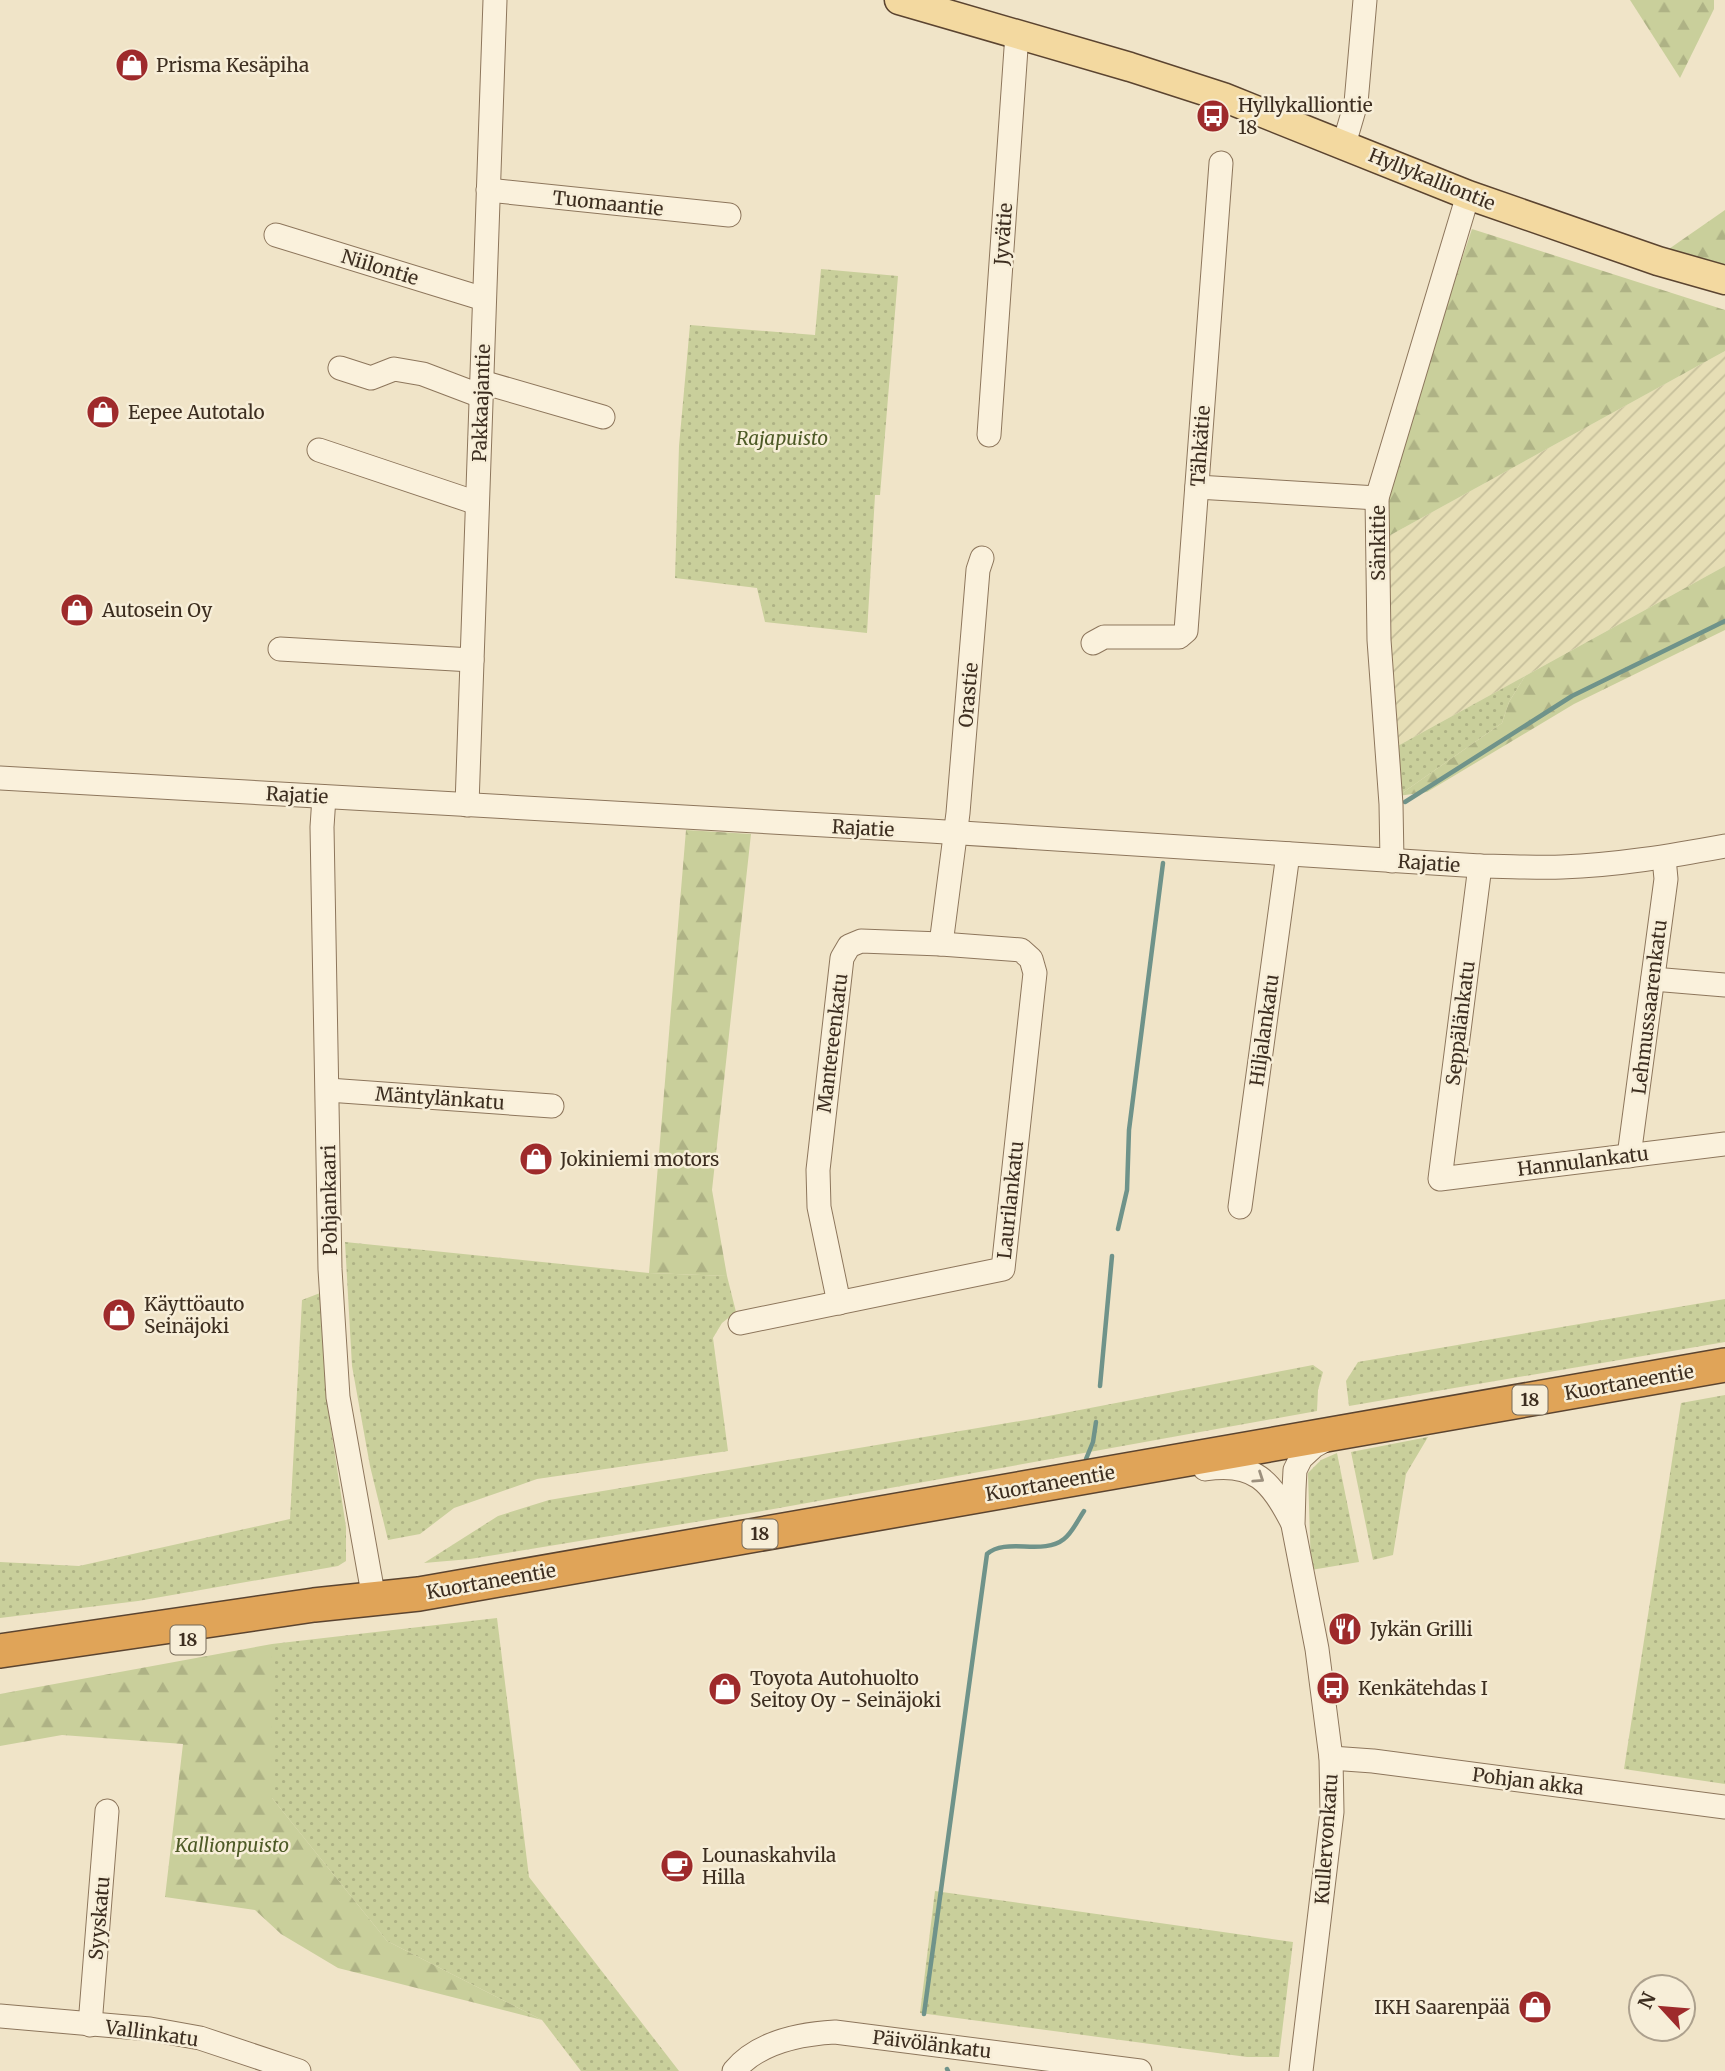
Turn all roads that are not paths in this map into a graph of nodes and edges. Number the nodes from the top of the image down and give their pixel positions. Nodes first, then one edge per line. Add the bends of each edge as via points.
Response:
1 (495, 0) edge
2 (900, 0) edge
3 (1365, 0) edge
4 (1017, 34) junction
5 (1344, 144) junction
6 (1221, 163) dead end
7 (488, 190) junction
8 (1468, 195) junction
9 (729, 215) dead end
10 (276, 234) dead end
11 (1725, 280) edge
12 (484, 299) junction
13 (340, 369) dead end
14 (481, 389) junction
15 (603, 417) dead end
16 (989, 435) dead end
17 (319, 450) dead end
18 (1197, 487) junction
19 (1377, 498) junction
20 (477, 503) junction
21 (982, 558) dead end
22 (1093, 643) dead end
23 (280, 649) dead end
24 (472, 660) junction
25 (0, 778) edge
26 (324, 797) junction
27 (467, 805) junction
28 (956, 833) junction
29 (1725, 846) edge
30 (1288, 854) junction
31 (1664, 858) junction
32 (1392, 861) junction
33 (1480, 866) junction
34 (940, 944) junction
35 (1653, 979) junction
36 (1725, 985) edge
37 (328, 1090) junction
38 (552, 1107) dead end
39 (1725, 1144) edge
40 (1629, 1156) junction
41 (1440, 1179) joint
42 (1240, 1207) dead end
43 (839, 1303) junction
44 (740, 1323) dead end
45 (1725, 1365) edge
46 (1335, 1434) junction
47 (1146, 1467) junction
48 (1293, 1525) junction
49 (374, 1599) junction
50 (0, 1651) edge
51 (0, 1671) edge
52 (1331, 1758) junction
53 (1725, 1807) edge
54 (107, 1811) dead end
55 (0, 2017) edge
56 (90, 2025) junction
57 (231, 2060) edge
58 (299, 2071) edge
59 (734, 2071) edge
60 (1140, 2071) edge
61 (1301, 2071) edge

1 - 7 street, Pakkaajantie
2 - 4 main road, Hyllykalliontie
3 - 5 street via 1356,103
4 - 5 main road, Hyllykalliontie via 1223,97
4 - 16 street, Jyvätie
5 - 8 main road, Hyllykalliontie
6 - 18 street, Tähkätie
7 - 9 street, Tuomaantie
7 - 12 street, Pakkaajantie
8 - 11 main road, Hyllykalliontie
8 - 19 street, Sänkitie
10 - 12 street, Niilontie
12 - 14 street, Pakkaajantie
13 - 14 street via 371,378 394,369
14 - 15 street
14 - 20 street, Pakkaajantie
17 - 20 street
18 - 19 street
18 - 22 street, Tähkätie via 1186,631 1179,638 1104,637
19 - 32 street, Sänkitie via 1379,640
20 - 24 street, Pakkaajantie
21 - 28 street, Orastie
23 - 24 street
24 - 27 street, Pakkaajantie
25 - 26 street, Rajatie
26 - 27 street, Rajatie
26 - 37 street, Pohjankaari
27 - 28 street, Rajatie
28 - 30 street, Rajatie
28 - 34 street
29 - 31 street, Rajatie
30 - 32 street, Rajatie
30 - 42 street, Hiljalankatu
31 - 33 street, Rajatie via 1561,867
31 - 35 street, Lehmussaarenkatu
32 - 33 street, Rajatie
33 - 41 street, Seppälänkatu
34 - 43 street, Mantereenkatu via 861,941 849,946 842,958 818,1170 819,1207
34 - 43 street, Laurilankatu via 1021,950 1031,959 1035,973 1003,1269
35 - 36 street
35 - 40 street, Lehmussaarenkatu
37 - 38 street, Mäntylänkatu
37 - 49 street, Pohjankaari via 330,1269 338,1397
39 - 40 street, Hannulankatu
40 - 41 street, Hannulankatu
43 - 44 street, Laurilankatu
45 - 46 highway, Kuortaneentie / 18
46 - 47 highway, Kuortaneentie / 18
46 - 48 street, Kullervonkatu via 1314,1446 1295,1470
47 -> 48 street, Kullervonkatu via 1176,1474 1227,1467 1245,1470 1263,1478 1277,1494
47 - 49 highway, Kuortaneentie / 18
48 - 52 street, Kullervonkatu via 1317,1648
49 - 50 highway, Kuortaneentie / 18
49 - 51 highway, Kuortaneentie / 18 via 316,1619
52 - 53 street, Pohjan akka
52 - 61 street, Kullervonkatu via 1332,1812
54 - 56 street, Syyskatu
55 - 56 street, Vallinkatu
56 - 57 street, Vallinkatu via 200,2038
57 - 58 street, Vallinkatu
59 - 60 street, Päivölänkatu via 785,2038 835,2032

